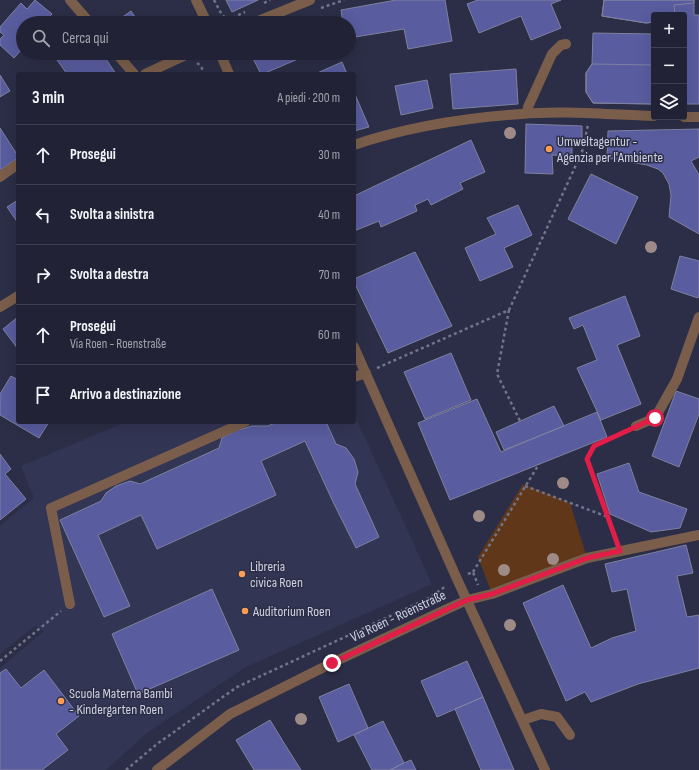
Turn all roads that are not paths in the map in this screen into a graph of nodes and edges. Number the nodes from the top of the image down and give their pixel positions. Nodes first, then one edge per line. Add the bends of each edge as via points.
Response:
1 (70, 0) edge
2 (196, 0) edge
3 (310, 0) edge
4 (84, 16) edge
5 (204, 16) edge
6 (271, 16) edge
7 (566, 44) dead end
8 (122, 60) edge
9 (175, 60) edge
10 (223, 60) edge
11 (132, 72) edge
12 (149, 72) edge
13 (228, 72) edge
14 (527, 114) junction
15 (651, 116) edge
16 (687, 117) edge
17 (699, 117) edge
18 (356, 144) edge
19 (16, 165) edge
20 (0, 177) edge
21 (16, 297) edge
22 (0, 307) edge
23 (699, 317) edge
24 (356, 351) edge
25 (366, 373) junction
26 (356, 376) edge
27 (240, 424) edge
28 (636, 426) road end
29 (699, 535) edge
30 (467, 600) junction
31 (70, 604) road end
32 (522, 720) junction
33 (570, 735) dead end
34 (157, 770) edge
35 (545, 770) edge

1 - 4 street
2 - 5 street
3 - 6 street
7 - 14 street via 561,45 552,54
8 - 11 street
9 - 12 street
10 - 13 street
14 - 15 street
14 - 18 street via 448,122 379,136
16 - 17 street
19 - 20 street
21 - 22 street
23 - 28 street via 677,379 655,418
24 - 25 street
25 - 26 street
25 - 30 street
27 - 31 street via 51,508
29 - 30 street, Via Roen - Roenstraße via 587,558 492,594
30 - 32 street
30 - 34 street, Via Roen - Roenstraße via 230,714
32 - 33 street via 541,714 557,717
32 - 35 street

